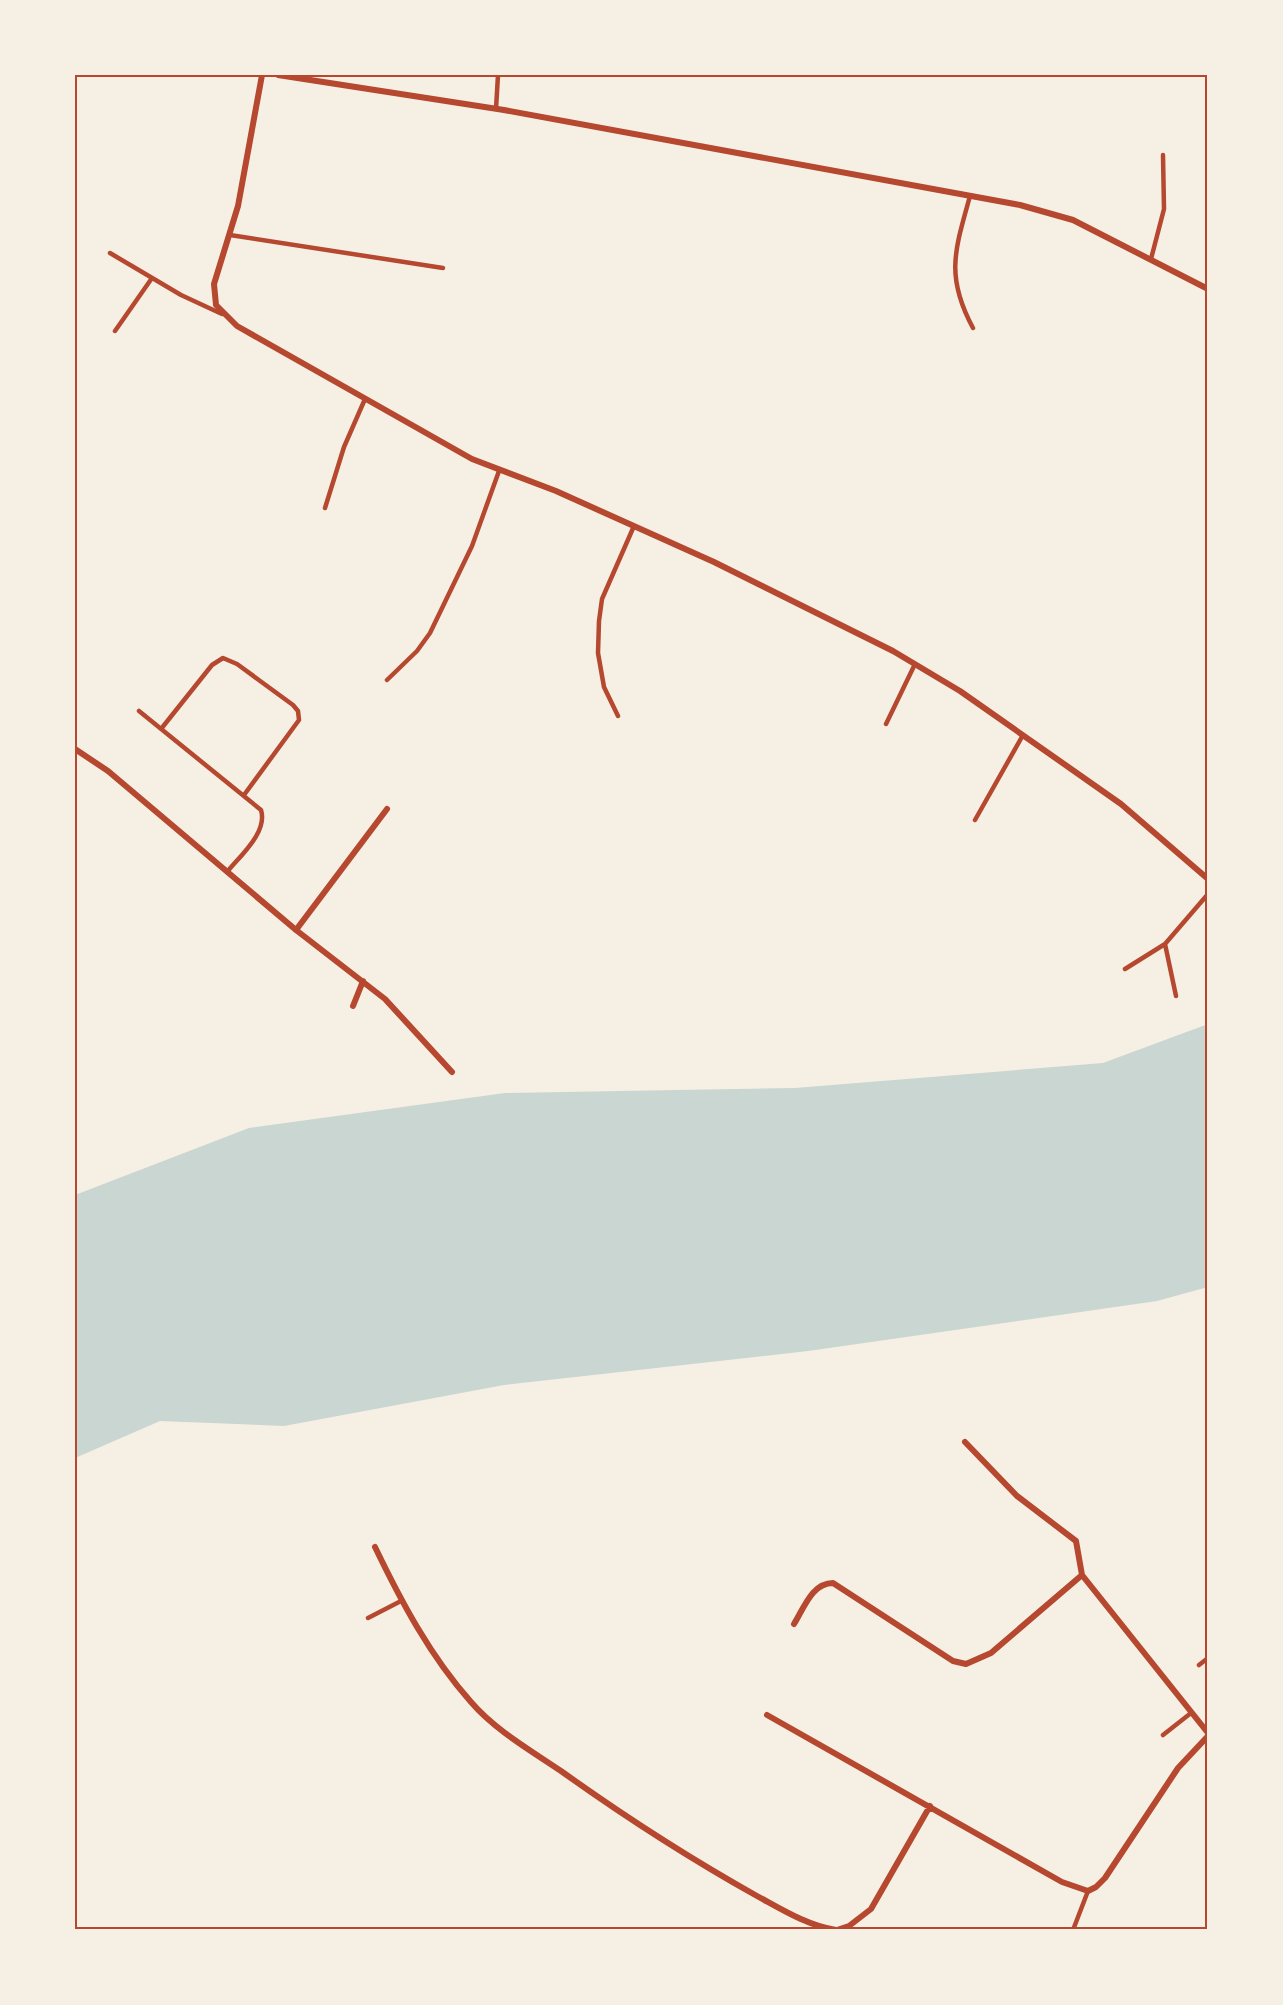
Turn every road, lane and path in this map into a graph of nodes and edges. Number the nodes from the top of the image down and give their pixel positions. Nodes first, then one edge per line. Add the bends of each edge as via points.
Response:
1 (262, 75) edge
2 (278, 75) edge
3 (498, 75) edge
4 (496, 109) junction
5 (1163, 155) dead end
6 (970, 196) junction
7 (230, 235) junction
8 (110, 253) dead end
9 (1151, 260) junction
10 (443, 268) dead end
11 (152, 278) junction
12 (1208, 289) edge
13 (222, 314) junction
14 (973, 328) dead end
15 (114, 331) dead end
16 (365, 399) junction
17 (500, 471) junction
18 (325, 508) dead end
19 (634, 526) junction
20 (915, 664) junction
21 (387, 680) dead end
22 (139, 711) dead end
23 (618, 716) dead end
24 (886, 724) dead end
25 (162, 729) junction
26 (1023, 735) junction
27 (75, 749) edge
28 (244, 795) junction
29 (387, 809) dead end
30 (975, 820) dead end
31 (227, 872) junction
32 (1208, 879) edge
33 (1208, 894) edge
34 (296, 930) junction
35 (1165, 944) junction
36 (1125, 969) dead end
37 (363, 981) junction
38 (1176, 996) dead end
39 (353, 1006) dead end
40 (452, 1072) dead end
41 (965, 1442) dead end
42 (375, 1547) dead end
43 (1082, 1575) junction
44 (401, 1601) junction
45 (368, 1618) dead end
46 (794, 1624) dead end
47 (1208, 1658) edge
48 (1199, 1665) dead end
49 (1191, 1713) junction
50 (767, 1715) dead end
51 (1163, 1735) dead end
52 (1208, 1735) edge
53 (930, 1806) junction
54 (1088, 1891) junction
55 (836, 1930) edge
56 (1073, 1930) edge

1 - 7 street
2 - 4 street
3 - 4 lane
4 - 6 street
5 - 9 lane via 1164,209
6 - 9 street via 1073,220
6 - 14 lane via 954,266 960,304
7 - 10 lane
7 - 13 street via 214,284 216,305
8 - 11 lane
9 - 12 street
11 - 13 lane
11 - 15 lane
13 - 16 street
16 - 17 street
16 - 18 lane via 344,447
17 - 19 street
17 - 21 lane via 472,546 430,633
19 - 20 street
19 - 23 lane via 602,599 599,621 598,654 604,687
20 - 24 lane
20 - 26 street
22 - 25 lane
25 - 28 lane
25 - 28 lane via 212,665 223,658 293,705 299,720
26 - 30 lane
26 - 32 street via 1121,804
27 - 31 street via 108,771
28 - 31 lane via 261,810 264,819 261,829
29 - 34 street
31 - 34 street
33 - 35 lane
34 - 37 street
35 - 36 lane
35 - 38 lane
37 - 39 street
37 - 40 street via 408,1022
41 - 43 street via 1017,1496 1076,1541
42 - 44 street
43 - 46 street via 991,1653 966,1664 953,1661 833,1583 816,1587
43 - 49 street
44 - 45 lane
44 - 55 street via 448,1674 493,1724 712,1871 787,1912
47 - 48 lane
49 - 51 lane
49 - 52 street
50 - 53 street
52 - 54 street via 1178,1768 1105,1878
53 - 54 street via 1062,1882
53 - 55 street via 872,1909 849,1926
54 - 56 lane

